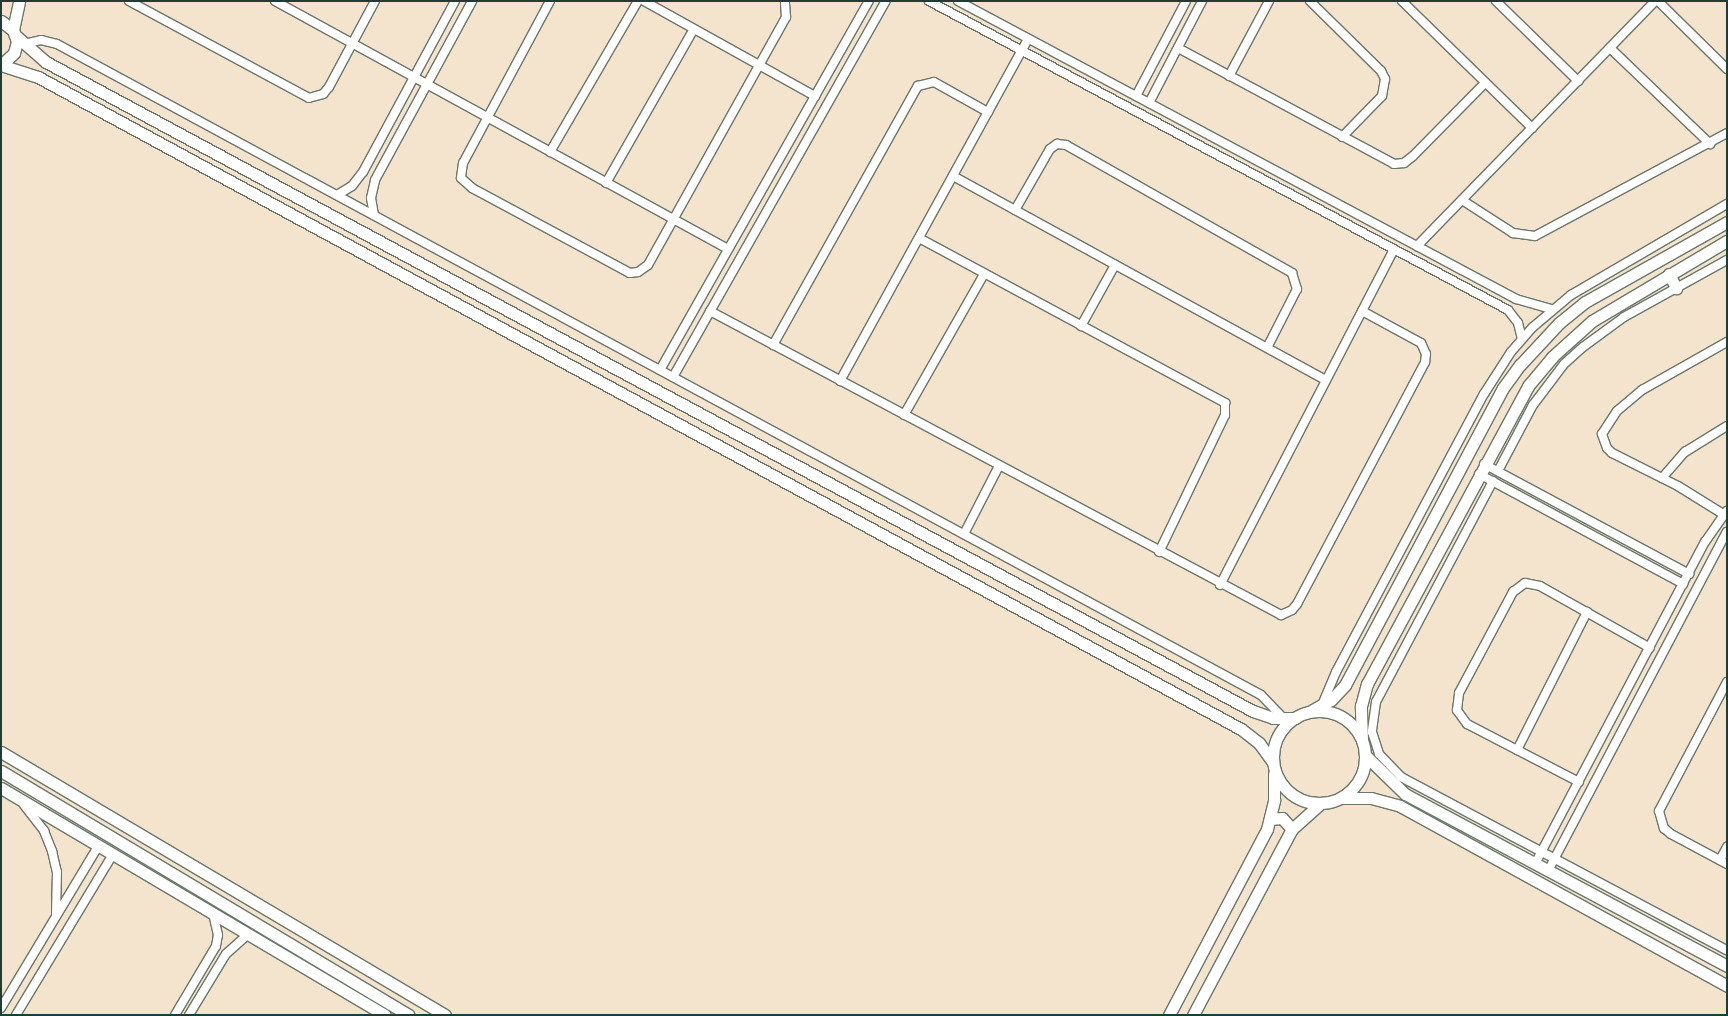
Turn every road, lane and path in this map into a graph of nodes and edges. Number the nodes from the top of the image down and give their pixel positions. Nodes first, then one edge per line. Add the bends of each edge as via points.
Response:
1 (129, 1) edge
2 (275, 1) edge
3 (375, 1) edge
4 (455, 1) edge
5 (472, 1) edge
6 (550, 1) edge
7 (638, 1) edge
8 (644, 1) edge
9 (785, 1) edge
10 (869, 1) edge
11 (886, 1) edge
12 (929, 1) edge
13 (958, 1) edge
14 (1186, 1) edge
15 (1202, 1) edge
16 (1269, 1) edge
17 (1310, 1) edge
18 (1402, 1) edge
19 (1496, 1) edge
20 (1657, 1) edge
21 (20, 4) edge
22 (1, 21) edge
23 (694, 29) junction
24 (14, 33) junction
25 (1028, 39) junction
26 (352, 43) junction
27 (24, 44) junction
28 (1178, 48) junction
29 (1610, 48) junction
30 (1022, 50) junction
31 (1, 65) edge
32 (759, 65) junction
33 (1727, 69) edge
34 (1229, 76) junction
35 (414, 77) junction
36 (1578, 81) junction
37 (1485, 82) junction
38 (427, 85) junction
39 (815, 96) junction
40 (1136, 96) junction
41 (1149, 103) junction
42 (988, 112) junction
43 (487, 117) junction
44 (1532, 128) junction
45 (1727, 133) edge
46 (1342, 137) junction
47 (1710, 144) junction
48 (550, 152) junction
49 (953, 176) junction
50 (606, 183) junction
51 (337, 195) junction
52 (1462, 200) junction
53 (1727, 204) edge
54 (1015, 210) junction
55 (374, 215) junction
56 (673, 219) junction
57 (1727, 222) edge
58 (919, 238) junction
59 (1727, 241) edge
60 (1417, 246) junction
61 (1394, 249) junction
62 (728, 250) junction
63 (1727, 260) edge
64 (1115, 265) junction
65 (984, 274) junction
66 (1669, 274) junction
67 (1676, 288) junction
68 (1552, 310) junction
69 (710, 311) junction
70 (1362, 311) junction
71 (1081, 326) junction
72 (1551, 331) junction
73 (1522, 339) junction
74 (1727, 342) edge
75 (1565, 344) junction
76 (773, 345) junction
77 (1267, 348) junction
78 (660, 370) junction
79 (673, 377) junction
80 (1326, 380) junction
81 (840, 381) junction
82 (904, 415) junction
83 (1727, 426) edge
84 (999, 466) junction
85 (1481, 469) junction
86 (1498, 471) junction
87 (1662, 478) junction
88 (1493, 482) junction
89 (1725, 513) edge
90 (1727, 532) edge
91 (964, 534) junction
92 (1159, 552) junction
93 (1689, 574) junction
94 (1683, 584) junction
95 (1220, 585) junction
96 (1587, 612) junction
97 (1666, 617) junction
98 (1678, 623) junction
99 (1650, 648) junction
100 (1727, 682) edge
101 (1322, 706) junction
102 (1309, 712) junction
103 (1289, 718) junction
104 (1362, 740) junction
105 (1517, 750) junction
106 (1, 752) edge
107 (1365, 755) junction
108 (1273, 766) junction
109 (1, 771) edge
110 (1579, 782) junction
111 (1, 788) edge
112 (17, 798) junction
113 (1341, 798) junction
114 (1320, 804) junction
115 (1270, 818) junction
116 (1292, 829) junction
117 (106, 833) junction
118 (99, 845) junction
119 (1727, 847) edge
120 (1542, 851) junction
121 (113, 854) junction
122 (1555, 857) junction
123 (1536, 862) junction
124 (1723, 862) edge
125 (1548, 869) junction
126 (76, 884) junction
127 (89, 893) junction
128 (214, 914) junction
129 (239, 915) junction
130 (56, 916) junction
131 (233, 925) junction
132 (248, 934) junction
133 (1727, 950) edge
134 (1727, 966) edge
135 (1727, 986) edge
136 (1, 1008) edge
137 (16, 1015) edge
138 (175, 1015) edge
139 (189, 1015) edge
140 (385, 1015) edge
141 (409, 1015) edge
142 (445, 1015) edge
143 (1168, 1015) edge
144 (1193, 1015) edge

1 - 26 street via 309,98 326,91
2 - 26 street
3 - 26 street
4 - 35 street
5 - 38 street
6 - 43 street
7 - 48 street
8 - 23 street
9 - 32 street via 786,17
10 - 39 street
11 - 69 street
12 - 30 street
13 - 25 street
14 - 40 street
15 - 28 street
16 - 34 street
17 - 46 street via 1381,70 1385,79 1382,96
18 - 37 street
19 - 36 street
20 - 29 street
20 - 33 street
21 - 24 street
22 - 24 street
23 - 32 street
23 - 50 street
24 - 27 street
24 - 31 street via 14,53
25 - 30 street
25 - 40 street
26 - 35 street
27 - 51 street via 41,40 57,44
27 - 103 street via 46,62 1253,711
28 - 34 street
28 - 41 street
29 - 36 street
29 - 47 street
30 - 42 street
30 - 61 street
31 - 108 street via 38,77 1241,729 1259,743
32 - 39 street
32 - 56 street
34 - 46 street
35 - 38 street
35 - 51 street via 363,172 352,186
36 - 44 street
37 - 44 street
37 - 46 street via 1404,163 1389,162
38 - 43 street
38 - 55 street via 375,180
39 - 62 street
40 - 41 street
41 - 60 street
42 - 49 street
42 - 76 street via 934,82 918,86
43 - 48 street
43 - 56 street via 461,168 464,183 472,188 630,273 648,265
44 - 52 street
45 - 47 street
47 - 52 street via 1535,236 1513,233
48 - 50 street
49 - 54 street
49 - 58 street
50 - 56 street
51 - 55 street
52 - 60 street
53 - 68 street via 1584,286
54 - 64 street
54 - 77 street via 1050,149 1057,144 1066,145 1292,273 1297,289
55 - 78 street
56 - 62 street
57 - 72 street via 1585,302
58 - 65 street
58 - 81 street
59 - 66 street
60 - 68 street via 1516,299
61 - 70 street
61 - 73 street via 1508,310 1518,323
62 - 78 street
63 - 67 street
64 - 71 street
64 - 77 street
65 - 71 street
65 - 82 street
66 - 67 street
66 - 75 street via 1592,321
67 - 86 street via 1603,330 1564,364 1533,405
68 - 73 street
69 - 76 street
69 - 79 street
70 - 80 street
70 - 95 street via 1421,343 1426,354 1425,362 1292,610 1277,614
71 - 92 street via 1221,399 1226,406 1226,415
72 - 75 street
72 - 101 street via 1502,388 1345,684
73 - 101 street via 1484,394 1339,666
74 - 87 street via 1642,390 1604,426 1602,434 1607,448
75 - 85 street via 1518,402
76 - 81 street
77 - 80 street
78 - 79 street
79 - 91 street
80 - 95 street
81 - 82 street
82 - 84 street
83 - 87 street via 1685,452
84 - 91 street
84 - 92 street
85 - 86 street
85 - 88 street
85 - 104 street via 1367,684 1361,706
86 - 93 street
87 - 89 street
88 - 94 street
88 - 120 street via 1376,702 1372,732 1384,761 1401,777
89 - 93 street
90 - 98 street
91 - 103 street via 1262,695
92 - 95 street
93 - 94 street
94 - 97 street
96 - 99 street
96 - 105 street
96 - 105 street via 1533,583 1518,586 1460,694 1456,710 1460,718
97 - 98 street
97 - 99 street
98 - 122 street
99 - 110 street
100 - 124 street via 1659,811 1660,820 1671,834
101 - 102 street
102 - 103 street
102 - 104 street via 1336,714 1352,724
103 - 108 street via 1278,737
104 - 107 street
105 - 110 street
106 - 142 street
107 - 113 street via 1361,775
107 - 123 street via 1405,794
108 - 114 street via 1288,792 1303,801
108 - 115 street
109 - 117 street
110 - 120 street
111 - 112 street
112 - 118 street
112 - 130 street via 36,819 52,851 59,894
113 - 114 street
113 - 135 street via 1371,798 1400,806
114 - 116 street
115 - 116 street via 1282,818
115 - 143 street
116 - 144 street
117 - 118 street
117 - 129 street
118 - 121 street
118 - 126 street
119 - 124 street
120 - 122 street
120 - 123 street
121 - 127 street
121 - 128 street
122 - 125 street
122 - 133 street
123 - 125 street
125 - 134 street
126 - 127 street via 84,886
126 - 130 street
127 - 137 street
128 - 131 street
128 - 138 street via 218,935 216,946
129 - 131 street
129 - 141 street
130 - 136 street
131 - 132 street
132 - 139 street via 226,954
132 - 140 street

